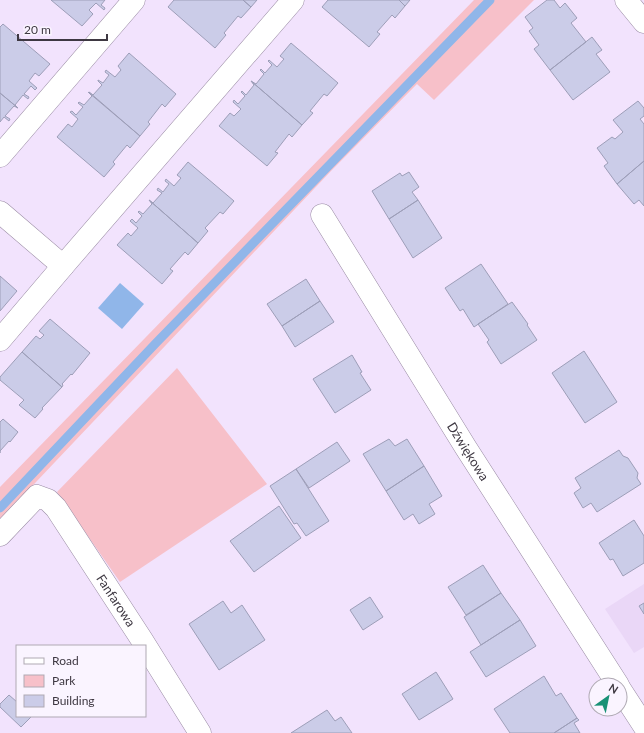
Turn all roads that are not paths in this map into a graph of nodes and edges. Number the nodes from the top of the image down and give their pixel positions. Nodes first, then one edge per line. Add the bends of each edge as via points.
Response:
1 (134, 0) edge
2 (293, 0) edge
3 (626, 0) edge
4 (644, 22) edge
5 (0, 156) edge
6 (0, 212) edge
7 (322, 215) dead end
8 (63, 266) junction
9 (0, 340) edge
10 (0, 535) edge
11 (144, 645) edge
12 (146, 648) edge
13 (613, 677) edge
14 (628, 701) edge
15 (644, 726) edge
16 (200, 733) edge

1 - 5 street
2 - 8 street
3 - 4 street
6 - 8 street
7 - 13 street, Dźwiękowa via 466,448
8 - 9 street
10 - 11 street, Fanfarowa via 37,496 48,500 67,523
12 - 16 street, Fanfarowa
14 - 15 street

